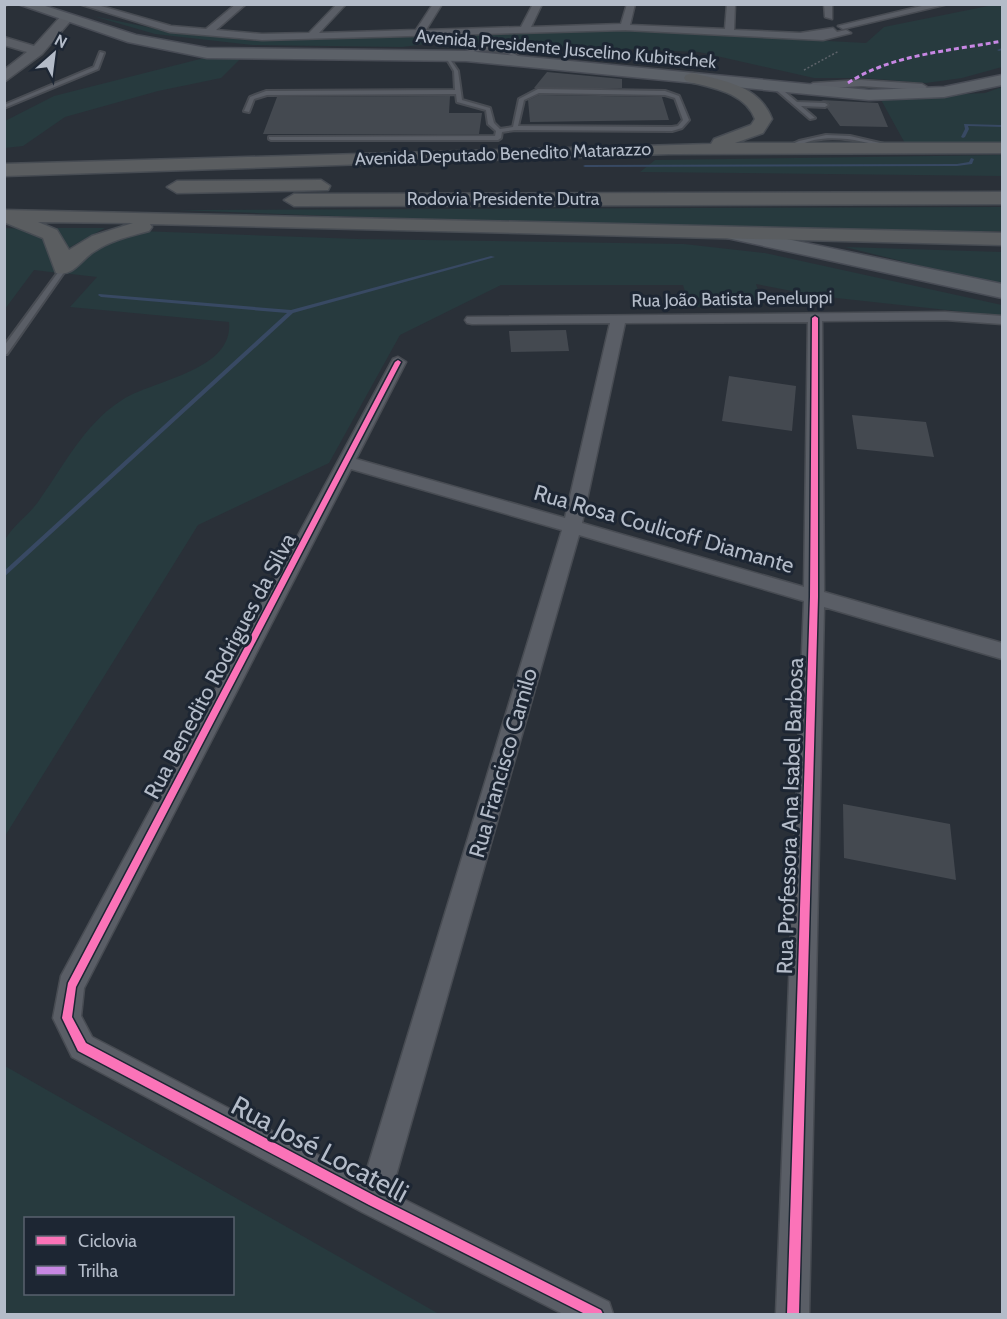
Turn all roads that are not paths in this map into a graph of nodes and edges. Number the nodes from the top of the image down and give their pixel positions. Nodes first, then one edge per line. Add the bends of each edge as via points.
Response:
1 (24, 4) edge
2 (83, 4) edge
3 (242, 4) edge
4 (342, 4) edge
5 (438, 4) edge
6 (538, 4) edge
7 (631, 4) edge
8 (731, 4) edge
9 (828, 4) edge
10 (885, 4) edge
11 (944, 4) edge
12 (48, 5) edge
13 (129, 8) edge
14 (884, 16) junction
15 (67, 18) junction
16 (127, 18) junction
17 (625, 27) junction
18 (525, 29) junction
19 (841, 29) junction
20 (729, 32) junction
21 (418, 33) junction
22 (206, 34) junction
23 (311, 36) junction
24 (6, 42) edge
25 (36, 51) junction
26 (102, 53) dead end
27 (447, 56) junction
28 (469, 59) junction
29 (1002, 70) edge
30 (456, 71) junction
31 (4, 78) edge
32 (692, 78) junction
33 (1002, 80) edge
34 (778, 85) junction
35 (457, 93) junction
36 (796, 104) junction
37 (825, 105) dead end
38 (4, 107) edge
39 (248, 111) dead end
40 (812, 118) dead end
41 (515, 128) junction
42 (824, 128) dead end
43 (499, 135) junction
44 (830, 135) junction
45 (271, 138) dead end
46 (787, 148) junction
47 (896, 148) junction
48 (1002, 148) edge
49 (669, 149) junction
50 (555, 153) junction
51 (453, 156) junction
52 (4, 170) edge
53 (4, 176) edge
54 (387, 177) dead end
55 (658, 180) dead end
56 (1002, 184) edge
57 (833, 185) junction
58 (4, 187) edge
59 (50, 187) dead end
60 (156, 187) dead end
61 (1002, 198) edge
62 (5, 211) edge
63 (189, 218) junction
64 (734, 234) junction
65 (1002, 238) edge
66 (60, 273) junction
67 (1002, 291) edge
68 (815, 318) junction
69 (997, 319) edge
70 (472, 320) dead end
71 (618, 320) junction
72 (4, 352) edge
73 (398, 362) dead end
74 (347, 462) junction
75 (572, 527) junction
76 (814, 597) junction
77 (1002, 651) edge
78 (71, 986) joint
79 (373, 1202) junction
80 (597, 1314) edge
81 (793, 1314) edge

1 - 15 main road, Avenida Presidente Juscelino Kubitschek
2 - 16 street
3 - 22 street
4 - 23 street
5 - 21 street
6 - 18 street
7 - 17 street
8 - 20 street
9 - 19 street via 829,16
10 - 14 street
11 - 14 street
12 - 28 main road, Avenida Presidente Juscelino Kubitschek via 149,35 212,45
13 - 16 street
14 - 19 street
15 - 25 main road
15 - 27 main road, Avenida Presidente Juscelino Kubitschek via 133,39 207,53
16 - 22 street
17 - 18 street
17 - 20 street
18 - 21 street
19 - 20 street via 800,36
21 - 23 street
22 - 23 street
24 - 25 main road
25 - 31 main road
26 - 38 lane via 96,68
27 - 28 main road, Avenida Presidente Juscelino Kubitschek
27 - 30 lane
28 - 30 lane
28 - 32 main road, Avenida Presidente Juscelino Kubitschek
28 - 34 main road, Avenida Presidente Juscelino Kubitschek via 517,57
29 - 34 main road, Avenida Presidente Juscelino Kubitschek via 922,87 864,90
30 - 35 lane
32 - 34 main road, Avenida Presidente Juscelino Kubitschek
32 - 49 highway via 722,86 756,102 764,119 757,129 722,142
33 - 34 main road, Avenida Presidente Juscelino Kubitschek via 944,92 869,99
34 - 36 lane
35 - 39 lane via 266,93 252,98
35 - 43 lane via 459,101 488,109 491,124
36 - 37 lane
36 - 40 lane
41 - 41 lane via 522,99 538,91 665,93 677,97 686,120 672,129
41 - 43 lane
42 - 44 lane
43 - 45 lane
43 - 50 highway
43 - 51 highway
44 - 46 lane via 806,139
44 - 47 lane
46 - 47 highway, Avenida Deputado Benedito Matarazzo
46 - 49 highway, Avenida Deputado Benedito Matarazzo
47 - 48 highway, Avenida Deputado Benedito Matarazzo
49 - 50 highway, Avenida Deputado Benedito Matarazzo
50 - 51 highway, Avenida Deputado Benedito Matarazzo
51 - 52 highway, Avenida Deputado Benedito Matarazzo
53 - 54 highway
55 - 57 highway
56 - 57 highway, Rodovia Presidente Dutra
57 - 60 highway, Rodovia Presidente Dutra
58 - 59 highway
61 - 62 highway, Rodovia Presidente Dutra
62 - 63 highway
62 - 66 highway via 50,234 57,243
63 - 64 highway
63 - 66 highway via 100,238 76,253
64 - 65 highway
64 - 67 main road
66 - 72 lane
68 - 69 street, Rua João Batista Peneluppi
68 - 71 street, Rua João Batista Peneluppi
68 - 76 street, Rua Professora Ana Isabel Barbosa
70 - 71 street, Rua João Batista Peneluppi
71 - 75 street, Rua Francisco Camilo
73 - 74 street, Rua Benedito Rodrigues da Silva
74 - 75 street, Rua Rosa Coulicoff Diamante
74 - 78 street, Rua Benedito Rodrigues da Silva
75 - 76 street, Rua Rosa Coulicoff Diamante
75 - 79 street, Rua Francisco Camilo
76 - 77 street, Rua Rosa Coulicoff Diamante
76 - 81 street, Rua Professora Ana Isabel Barbosa
78 - 79 street, Rua José Locatelli via 67,1018 82,1047
79 - 80 street, Rua José Locatelli

